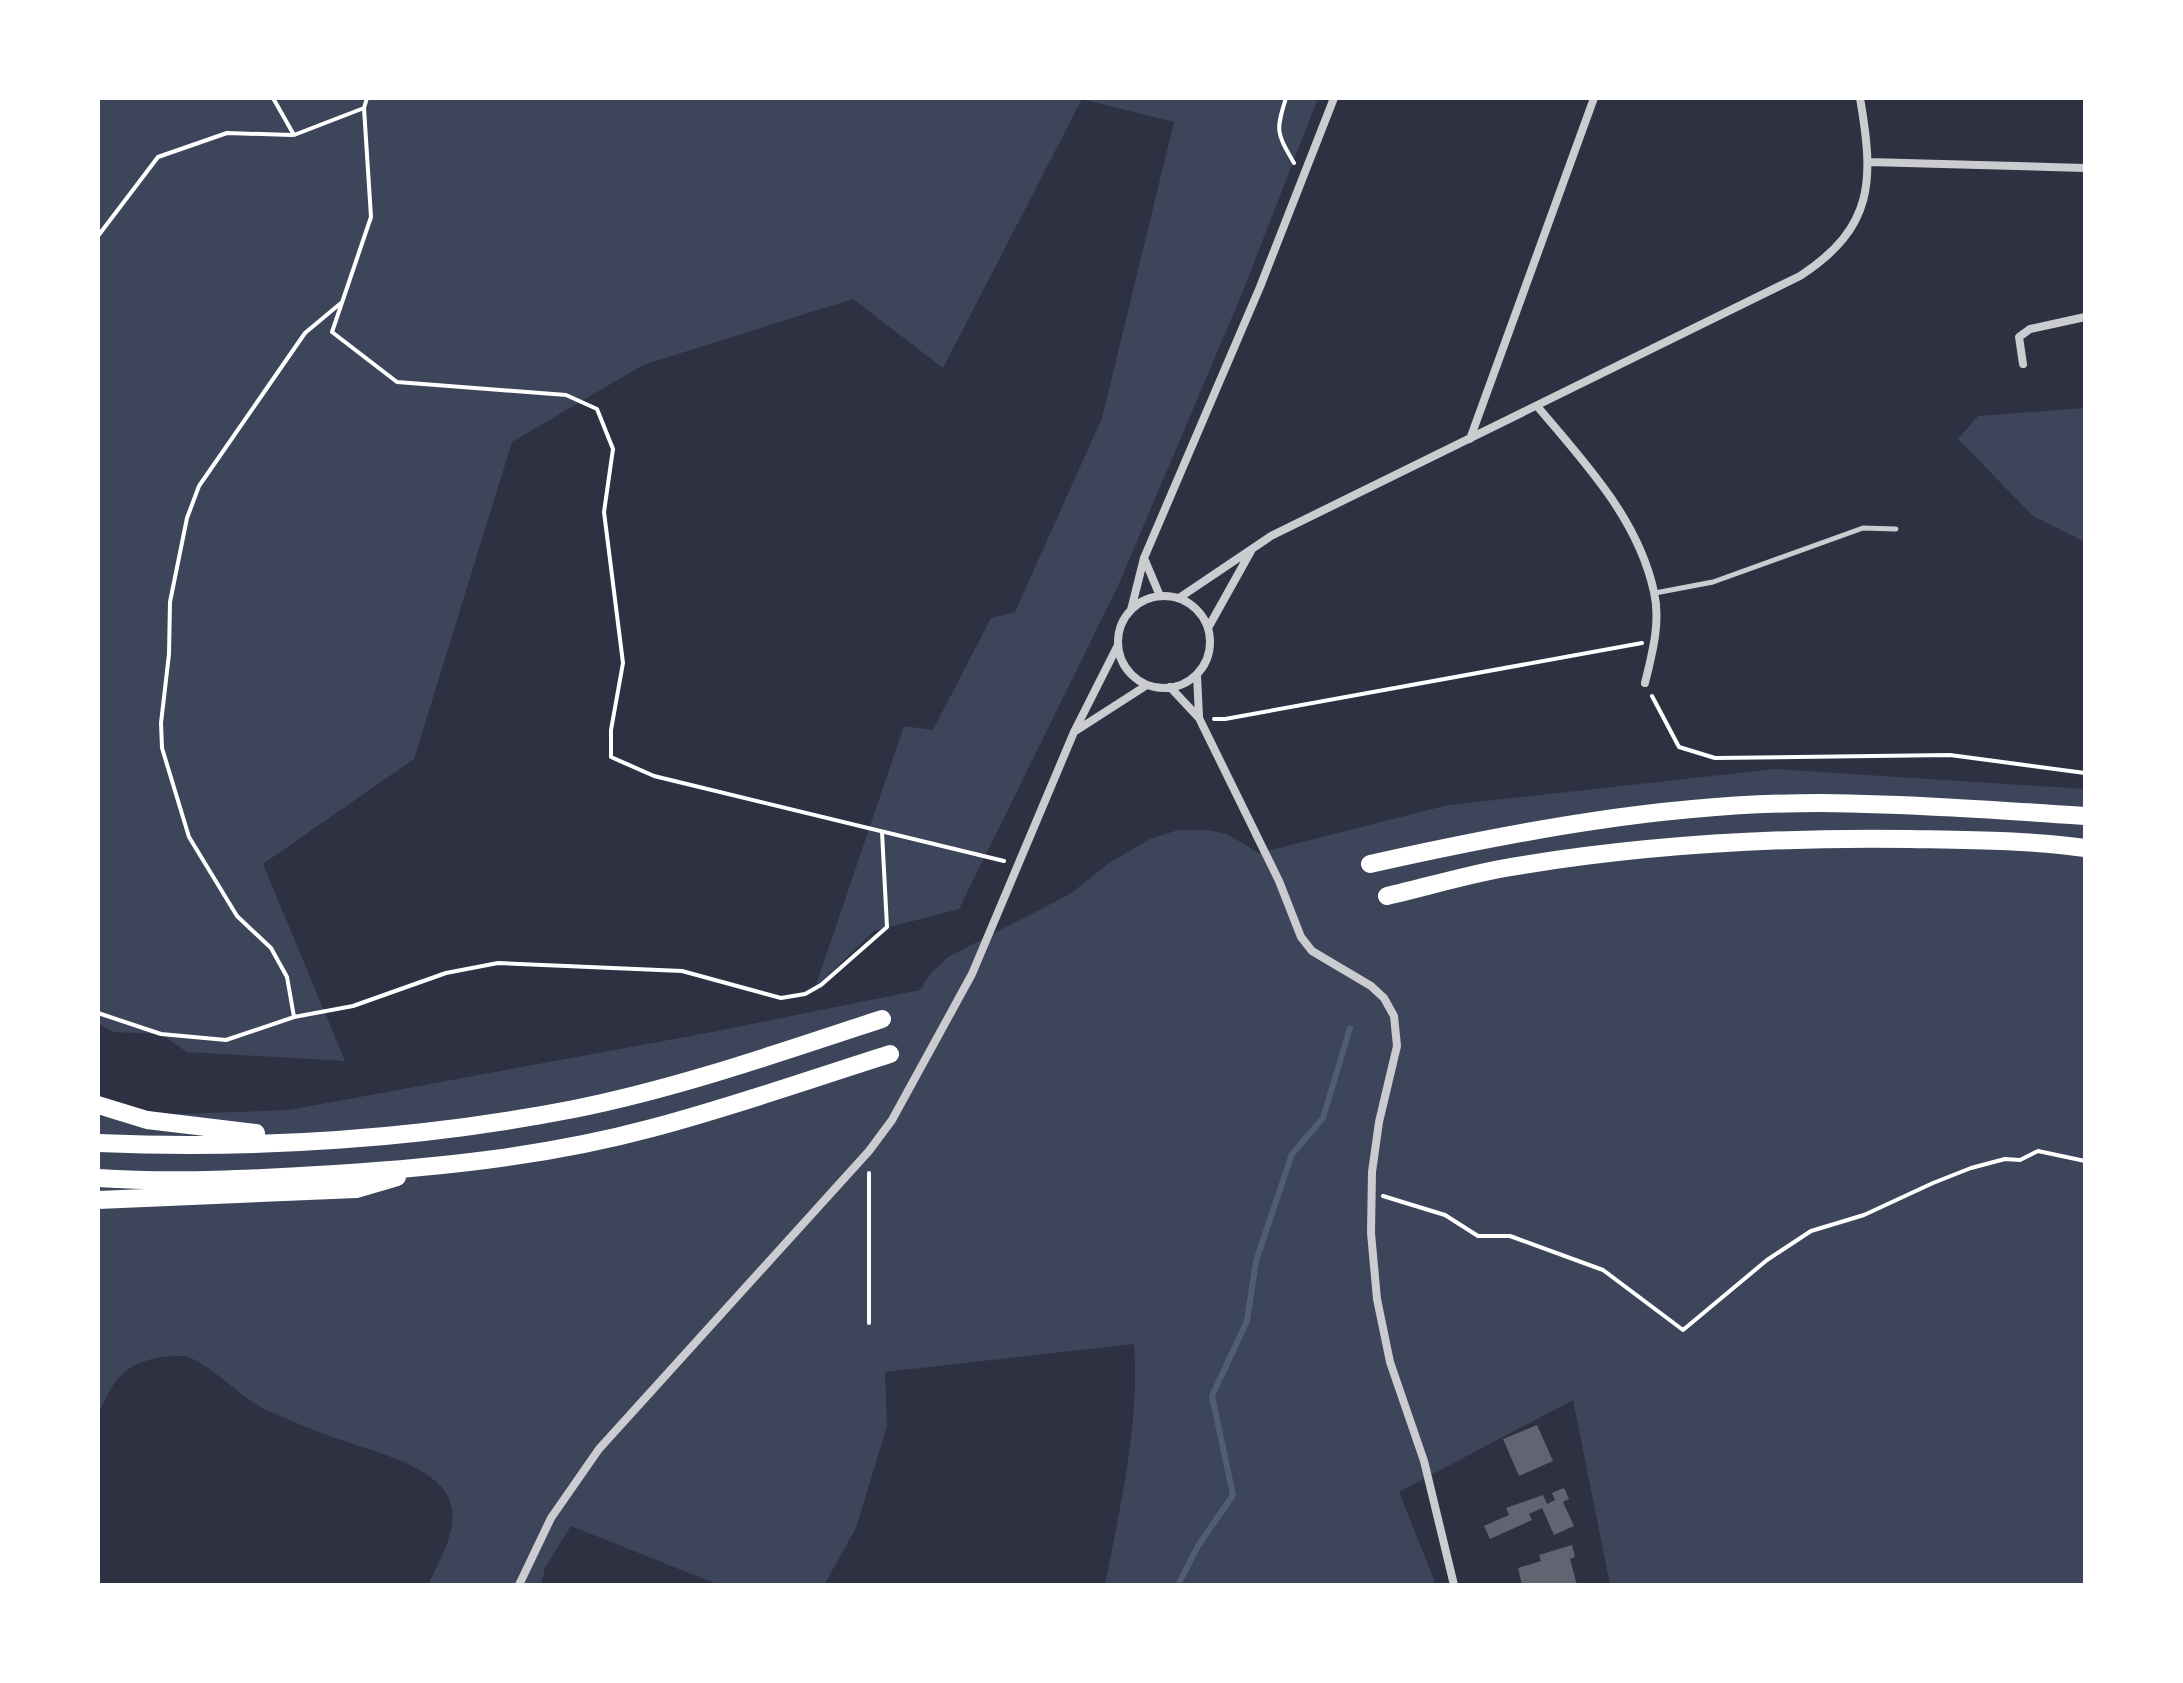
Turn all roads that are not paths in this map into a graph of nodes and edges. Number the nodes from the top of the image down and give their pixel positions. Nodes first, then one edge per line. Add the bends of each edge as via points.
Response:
1 (1334, 98) edge
2 (1594, 98) edge
3 (1860, 98) edge
4 (1869, 162) junction
5 (2085, 168) edge
6 (2085, 317) edge
7 (2023, 364) dead end
8 (1537, 406) junction
9 (1470, 439) junction
10 (1896, 529) dead end
11 (1253, 547) junction
12 (1144, 558) junction
13 (1655, 593) junction
14 (1160, 596) junction
15 (1179, 598) junction
16 (1131, 610) junction
17 (1208, 628) junction
18 (1118, 645) junction
19 (1197, 675) junction
20 (1645, 683) road end
21 (1147, 685) junction
22 (1170, 687) junction
23 (1199, 718) junction
24 (1074, 732) junction
25 (2085, 816) edge
26 (2085, 848) edge
27 (1370, 864) dead end
28 (1387, 896) dead end
29 (882, 1019) dead end
30 (890, 1054) dead end
31 (98, 1105) edge
32 (318, 1140) junction
33 (98, 1143) edge
34 (426, 1168) junction
35 (98, 1178) edge
36 (98, 1200) edge
37 (519, 1585) edge
38 (1454, 1585) edge

1 - 12 street
2 - 9 street
3 - 4 street
4 - 5 street
4 - 8 street via 1865,197 1853,228 1829,256 1800,276
6 - 7 street via 2030,329 2019,337
8 - 9 street
8 - 13 street via 1611,496 1637,542
9 - 11 street
10 - 13 lane via 1863,528 1713,582
11 - 15 street
11 - 17 street
12 - 14 street
12 - 16 street
13 - 20 street via 1655,640
14 - 15 street
14 - 16 street
15 - 17 street via 1196,608
16 - 18 street
17 - 19 street via 1210,650
18 - 21 street via 1127,669
18 - 24 street
19 - 22 street
19 - 23 street
21 - 22 street
21 - 24 street
22 - 23 street
23 - 38 street via 1301,937 1312,951 1371,986 1394,1016 1397,1046 1372,1172 1377,1299
24 - 37 street via 972,974 892,1120 599,1449 551,1518
25 - 27 highway via 1818,803 1716,808 1492,837
26 - 28 highway via 1959,840 1734,841 1503,868
29 - 32 highway via 729,1069 577,1108 469,1128
30 - 34 highway via 639,1131
31 - 32 highway via 147,1120
32 - 33 highway
34 - 35 highway via 284,1177
34 - 36 highway via 356,1189

